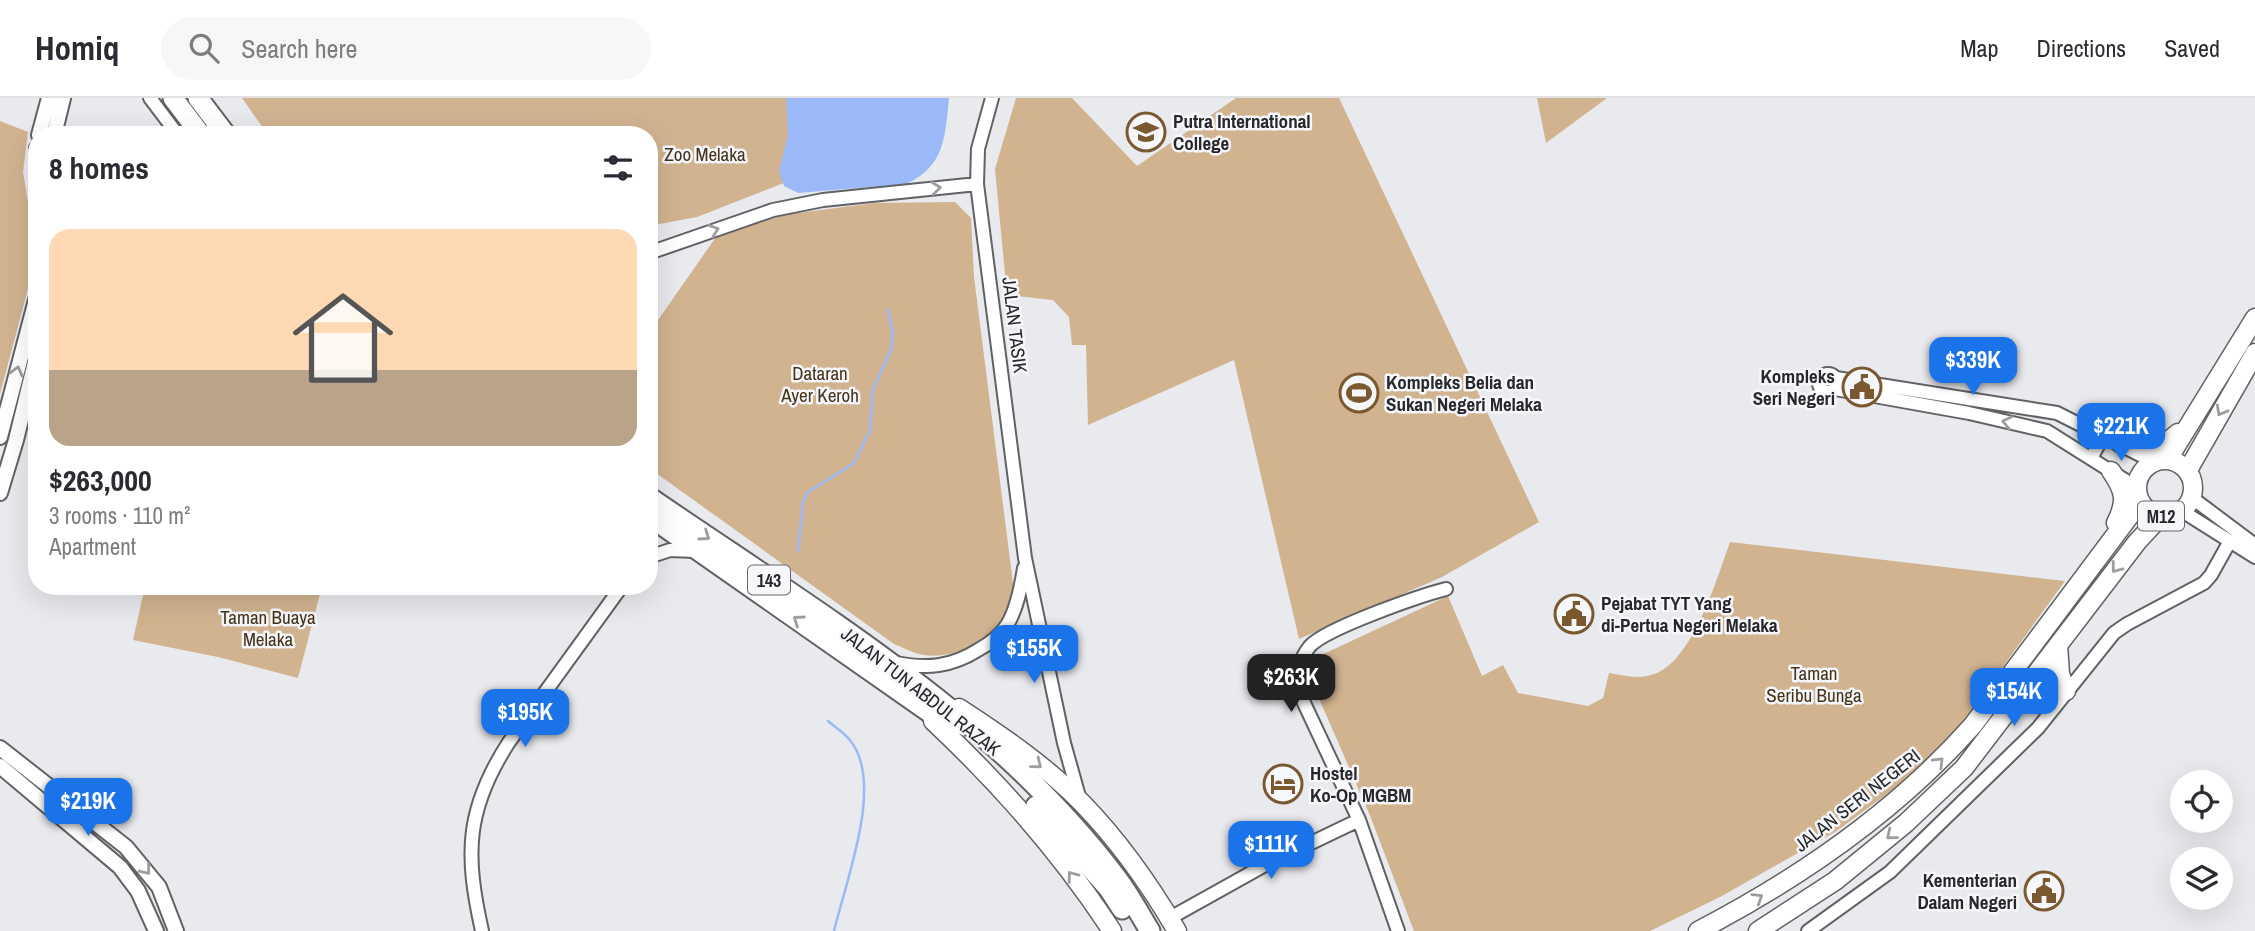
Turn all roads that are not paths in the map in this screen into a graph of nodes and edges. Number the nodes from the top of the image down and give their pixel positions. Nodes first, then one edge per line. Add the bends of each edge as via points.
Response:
1 (49, 98) edge
2 (63, 98) edge
3 (150, 98) edge
4 (173, 98) edge
5 (198, 98) edge
6 (992, 98) edge
7 (41, 126) edge
8 (56, 126) edge
9 (171, 126) edge
10 (194, 126) edge
11 (219, 126) edge
12 (976, 184) junction
13 (658, 250) edge
14 (2255, 318) edge
15 (28, 330) edge
16 (2255, 352) edge
17 (2229, 357) junction
18 (28, 391) edge
19 (1966, 400) junction
20 (1969, 413) junction
21 (2064, 414) junction
22 (2051, 432) junction
23 (2104, 435) junction
24 (0, 437) edge
25 (2120, 444) junction
26 (2091, 458) junction
27 (2160, 460) junction
28 (2188, 470) junction
29 (2111, 471) junction
30 (0, 493) edge
31 (2138, 495) junction
32 (658, 503) edge
33 (2187, 504) junction
34 (2161, 516) junction
35 (658, 522) edge
36 (2230, 541) junction
37 (2255, 545) edge
38 (702, 552) junction
39 (658, 554) edge
40 (2255, 557) edge
41 (1026, 558) junction
42 (2082, 580) junction
43 (1446, 589) dead end
44 (615, 595) edge
45 (2058, 645) junction
46 (888, 662) junction
47 (2066, 691) junction
48 (917, 693) junction
49 (0, 748) edge
50 (0, 766) edge
51 (1081, 802) junction
52 (1359, 820) junction
53 (1099, 867) junction
54 (1173, 925) edge
55 (156, 931) edge
56 (176, 931) edge
57 (482, 931) edge
58 (1112, 931) edge
59 (1135, 931) edge
60 (1150, 931) edge
61 (1398, 931) edge
62 (1698, 931) edge
63 (1758, 931) edge
64 (1808, 931) edge

1 - 7 street
2 - 8 street
3 - 9 street
4 - 10 highway
5 - 11 highway
6 - 12 street, JALAN TASIK via 978,149
13 -> 12 street via 773,209
12 - 41 street, JALAN TASIK
14 - 17 main road, M12
24 -> 15 street
16 -> 28 main road
17 - 25 main road, M12 via 2169,442 2155,448
17 - 27 main road, M12
18 - 30 street
19 - 20 street
19 - 20 street via 1836,384
19 - 21 street
22 -> 20 street
21 - 22 street
21 - 23 street
22 - 26 street
23 - 25 street
23 - 26 street
25 - 27 street
26 - 29 street
27 - 28 main road via 2180,463
27 - 31 main road, M12 via 2140,472
28 - 33 main road, M12 via 2193,485
29 - 31 street
29 - 42 main road via 2124,505
31 - 34 main road, M12 via 2149,512
31 - 42 main road, JALAN SERI NEGERI / M12
32 -> 46 highway, JALAN TUN ABDUL RAZAK / 143
33 - 34 main road, M12 via 2174,515
33 - 36 street
33 - 37 street
34 -> 45 main road, M12
35 - 38 highway, JALAN TUN ABDUL RAZAK / 143
36 - 40 street
36 - 47 street via 2204,583 2114,633
38 - 39 street
48 -> 38 highway, JALAN TUN ABDUL RAZAK / 143
41 - 46 street, JALAN TASIK via 1020,593 1007,626 991,643 942,666
41 - 51 street, JALAN TASIK via 1064,743
62 -> 42 main road, JALAN SERI NEGERI / M12 via 1822,857 1914,786 1973,725
43 - 52 street via 1320,638 1297,671 1304,703
44 - 57 street via 509,742 486,784 473,825 470,855
45 - 47 main road
45 -> 63 main road, M12 via 1964,768 1835,881
46 - 48 highway, JALAN TUN ABDUL RAZAK / 143
47 - 64 street via 2038,728 1890,872
48 -> 51 main road via 990,729
48 - 53 highway, JALAN TUN ABDUL RAZAK / 143
58 -> 48 main road via 1011,799
49 -> 56 street via 126,847 159,887
50 - 55 street via 120,867 138,891
51 - 54 main road via 1138,871
52 - 54 street via 1265,865
52 - 61 street
53 - 59 highway, JALAN TUN ABDUL RAZAK / 143
53 - 60 highway, JALAN TUN ABDUL RAZAK / 143 via 1117,878

